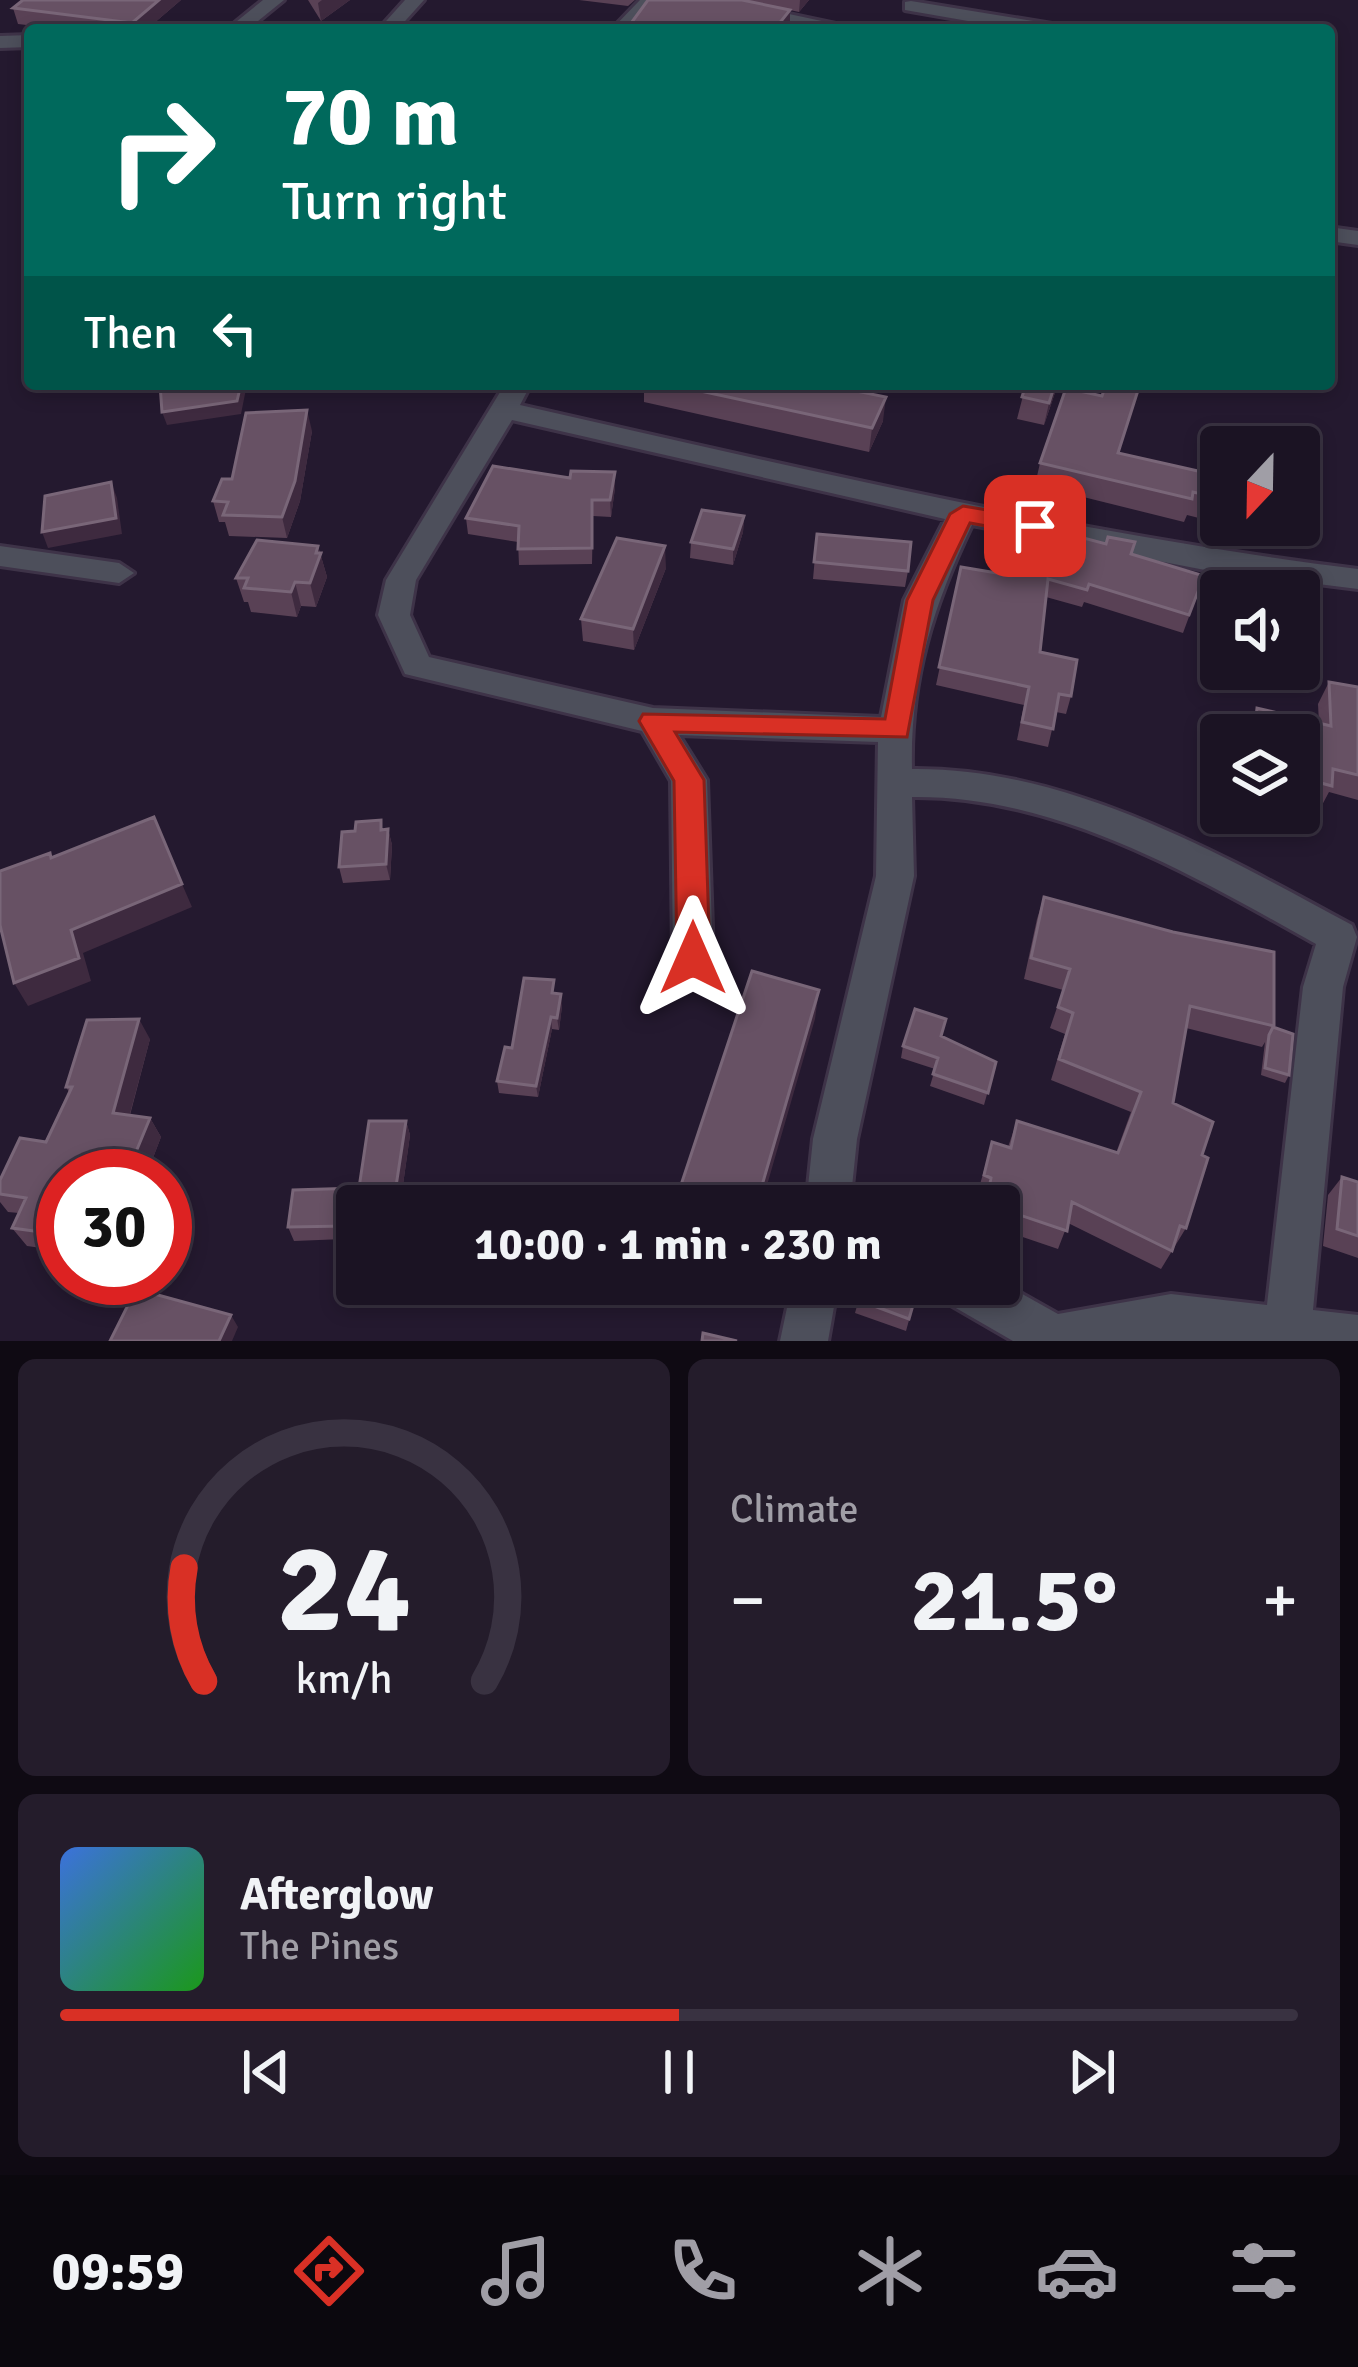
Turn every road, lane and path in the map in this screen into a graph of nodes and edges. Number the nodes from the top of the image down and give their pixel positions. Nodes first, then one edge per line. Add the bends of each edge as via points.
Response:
1 (275, 0) edge
2 (415, 0) edge
3 (650, 0) edge
4 (693, 0) edge
5 (722, 1) edge
6 (908, 8) edge
7 (768, 11) junction
8 (243, 24) edge
9 (393, 24) edge
10 (626, 24) edge
11 (749, 24) edge
12 (828, 24) edge
13 (1013, 24) edge
14 (511, 397) edge
15 (963, 514) junction
16 (0, 556) edge
17 (119, 573) dead end
18 (1358, 579) edge
19 (653, 721) junction
20 (897, 730) junction
21 (896, 783) junction
22 (1348, 928) edge
23 (693, 958) dead end
24 (830, 1185) edge
25 (811, 1305) edge
26 (996, 1305) edge
27 (1288, 1328) junction
28 (1171, 1329) edge
29 (1358, 1339) edge
30 (1059, 1340) edge
31 (804, 1341) edge

1 - 8 street
2 - 9 street
3 - 10 street
4 - 5 street
5 - 7 street
6 - 13 street
7 - 11 street
7 - 12 street
14 - 15 street
14 - 19 street via 400,580 394,615 417,666
15 - 18 street via 1205,560
15 - 20 street via 920,600
16 - 17 street
19 - 20 street
19 - 23 street via 689,780
20 - 21 street
21 - 22 street via 968,784 1090,819
21 - 24 street via 895,876
22 - 27 street via 1323,987
25 - 31 street
26 - 30 street
27 - 28 street
27 - 29 street
28 - 30 street

